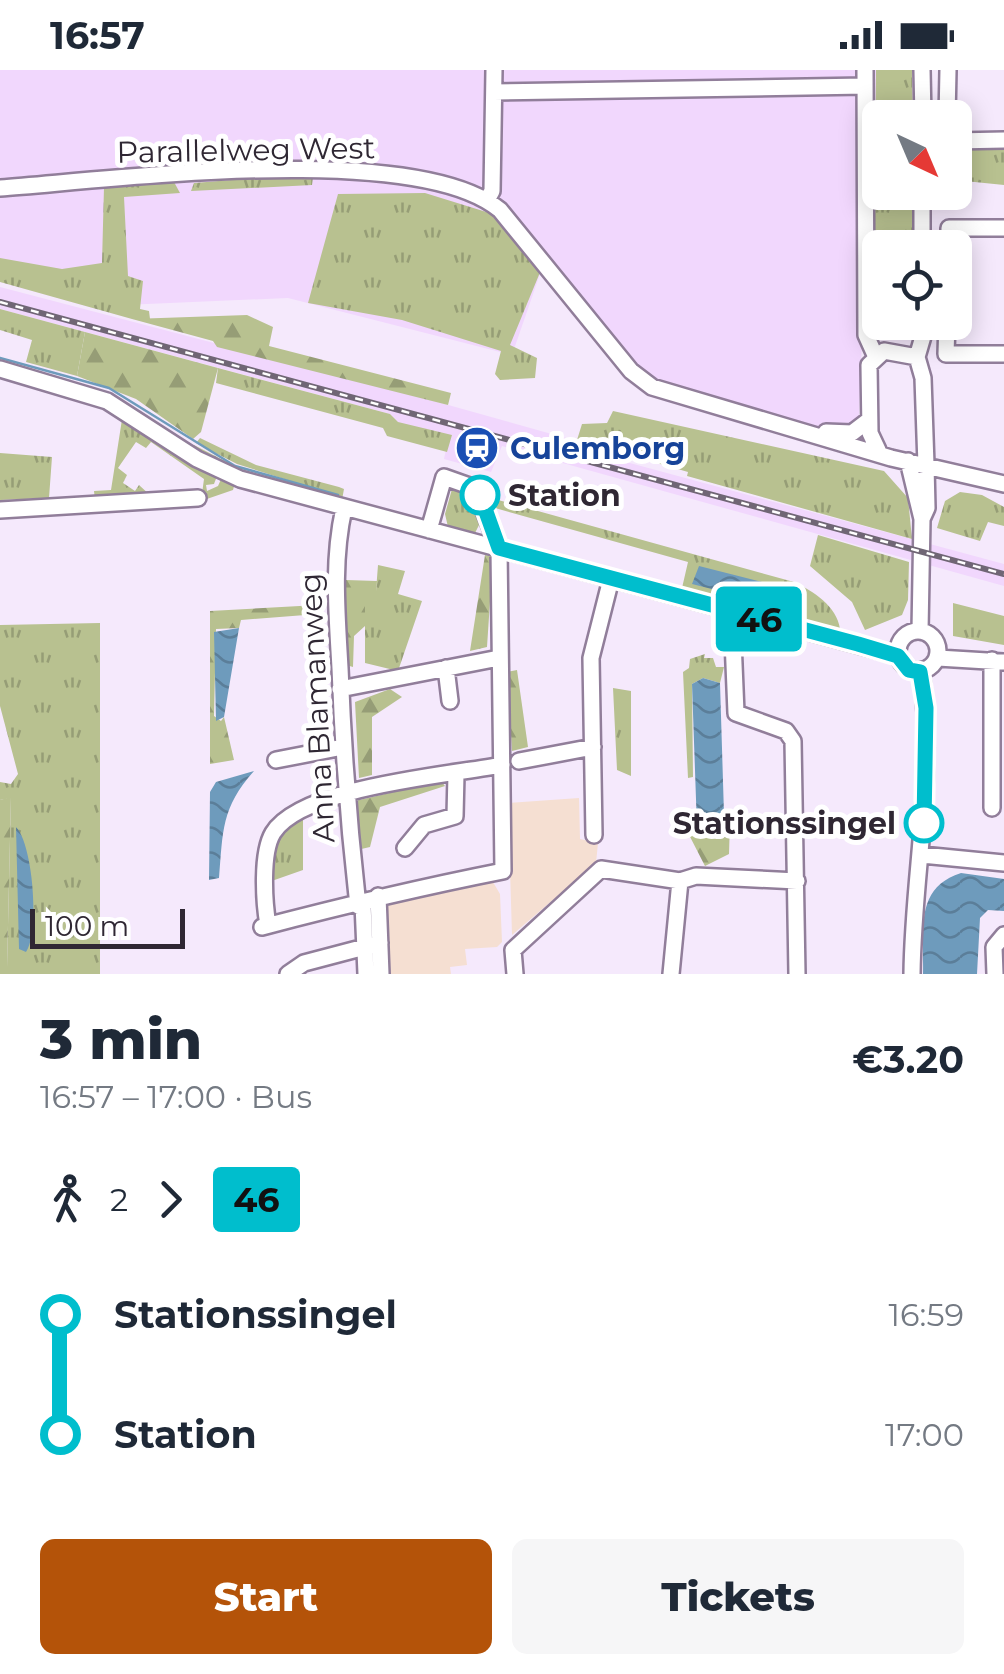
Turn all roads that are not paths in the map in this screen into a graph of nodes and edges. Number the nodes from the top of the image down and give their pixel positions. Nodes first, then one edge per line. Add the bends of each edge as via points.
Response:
1 (494, 70) edge
2 (922, 70) edge
3 (948, 70) edge
4 (865, 78) edge
5 (494, 92) junction
6 (922, 100) edge
7 (947, 100) edge
8 (1004, 140) edge
9 (972, 141) edge
10 (0, 188) edge
11 (488, 200) junction
12 (1004, 228) edge
13 (949, 230) edge
14 (916, 340) edge
15 (946, 340) edge
16 (879, 353) junction
17 (912, 354) junction
18 (1004, 354) edge
19 (0, 369) edge
20 (869, 420) junction
21 (817, 432) junction
22 (878, 450) junction
23 (925, 458) junction
24 (908, 461) junction
25 (944, 470) junction
26 (1002, 483) edge
27 (926, 486) junction
28 (198, 498) dead end
29 (344, 508) junction
30 (0, 510) edge
31 (922, 519) junction
32 (429, 530) junction
33 (499, 548) junction
34 (611, 579) junction
35 (740, 614) junction
36 (920, 631) junction
37 (899, 651) junction
38 (938, 652) junction
39 (499, 658) junction
40 (1000, 659) edge
41 (446, 668) junction
42 (920, 672) junction
43 (340, 689) junction
44 (450, 701) dead end
45 (997, 723) edge
46 (343, 747) junction
47 (593, 747) junction
48 (276, 760) dead end
49 (519, 762) dead end
50 (502, 765) junction
51 (456, 774) junction
52 (348, 795) junction
53 (992, 808) dead end
54 (594, 835) dead end
55 (406, 848) dead end
56 (922, 855) junction
57 (1004, 864) edge
58 (680, 881) junction
59 (797, 882) junction
60 (378, 896) junction
61 (360, 905) junction
62 (1004, 935) edge
63 (372, 946) junction
64 (288, 974) edge
65 (366, 974) edge
66 (381, 974) edge
67 (515, 974) edge
68 (671, 974) edge
69 (797, 974) edge
70 (912, 974) edge
71 (994, 974) edge

1 - 5 street
2 - 6 street
3 - 7 street
4 - 5 street
4 - 16 street via 869,324
5 - 11 street
8 - 9 street
10 - 11 street, Parallelweg West via 348,172 430,182
11 - 21 street via 630,371 652,387
12 - 13 street
14 - 17 street
15 - 18 street via 946,354
16 - 17 street
16 - 20 street via 869,365
17 - 23 street via 923,378
19 - 29 street via 107,401 240,479
20 - 21 street via 852,433
20 - 22 street
21 - 22 street
22 - 24 street
23 - 24 street
23 - 25 street
23 - 26 street
23 - 27 street
24 - 31 street
25 - 26 street
25 - 27 street
27 - 31 street
28 - 30 street
29 - 32 street
29 - 43 street, Anna Blamanweg via 336,558
31 - 36 street
32 - 33 street
32 - 33 street via 444,476 469,483 480,495
33 - 34 street
33 - 39 street
34 - 35 street
34 - 47 street via 591,658
35 - 37 street
35 - 59 street via 733,640 736,713 791,735
36 - 37 street via 907,634
36 - 38 street
37 - 42 street via 909,670
38 - 40 street
38 - 42 street
39 - 41 street
39 - 50 street
40 - 45 street
41 - 43 street
41 - 44 street
42 - 56 street via 926,708
43 - 46 street, Anna Blamanweg
45 - 53 street
46 - 48 street
46 - 52 street, Anna Blamanweg
47 - 49 street
47 - 54 street
50 - 51 street
50 - 60 street via 504,871
51 - 52 street
51 - 55 street via 456,816 424,825
52 - 61 street, Anna Blamanweg
52 - 61 street via 301,808 272,834 265,926
56 - 57 street
56 - 70 street
58 - 59 street via 696,876
58 - 67 street via 601,869 513,950
58 - 68 street
59 - 69 street
60 - 61 street
60 - 63 street
61 - 63 street, Anna Blamanweg
62 - 71 street via 994,947
63 - 64 street via 304,963
63 - 65 street
63 - 66 street

